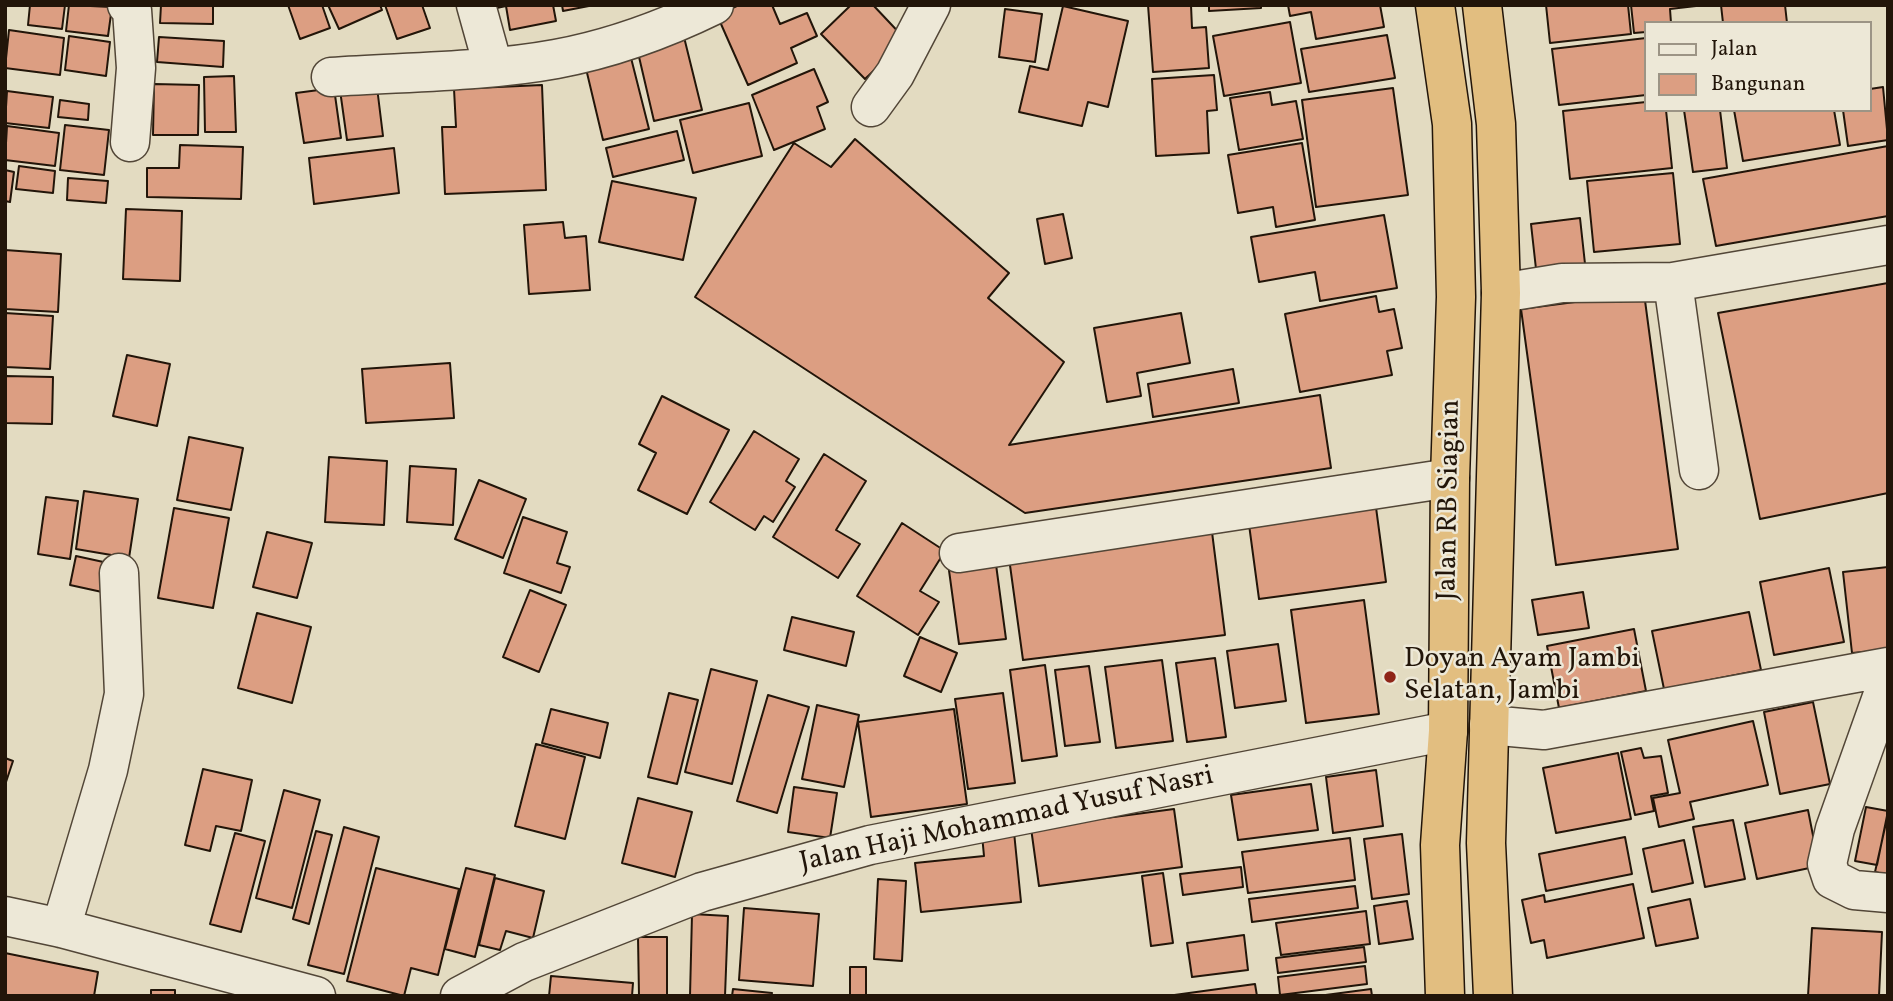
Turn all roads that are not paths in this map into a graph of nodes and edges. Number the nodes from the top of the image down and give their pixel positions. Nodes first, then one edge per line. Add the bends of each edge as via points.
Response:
1 (127, 5) edge
2 (477, 5) edge
3 (714, 5) edge
4 (931, 5) edge
5 (1435, 5) edge
6 (1482, 5) edge
7 (493, 66) junction
8 (331, 77) dead end
9 (871, 107) dead end
10 (130, 142) dead end
11 (1888, 245) edge
12 (1673, 282) junction
13 (1502, 293) junction
14 (1699, 470) dead end
15 (1450, 478) junction
16 (959, 553) dead end
17 (119, 573) dead end
18 (1888, 667) edge
19 (1888, 680) edge
20 (1489, 725) junction
21 (1448, 731) junction
22 (1888, 893) edge
23 (5, 916) edge
24 (61, 928) junction
25 (316, 996) edge
26 (460, 996) edge
27 (1445, 996) edge
28 (1493, 996) edge

1 - 10 street via 136,68
2 - 7 street
3 - 7 street via 607,47
4 - 9 street via 895,74
5 - 15 highway, Jalan RB Siagian via 1452,124 1456,297
6 - 13 highway, Jalan RB Siagian via 1496,124
7 - 8 street
11 - 12 street
12 - 13 street via 1562,283
12 - 14 street
13 - 20 highway, Jalan RB Siagian
15 - 16 street
15 - 21 highway, Jalan RB Siagian
17 - 24 street via 124,694 108,770
18 - 20 street via 1544,730
19 - 22 street via 1827,864 1832,879 1854,890
20 - 28 highway, Jalan RB Siagian via 1486,843
21 - 26 street, Jalan Haji Mohammad Yusuf Nasri via 870,845 702,892 524,962
21 - 27 highway, Jalan RB Siagian via 1440,845
23 - 24 street
24 - 25 street

